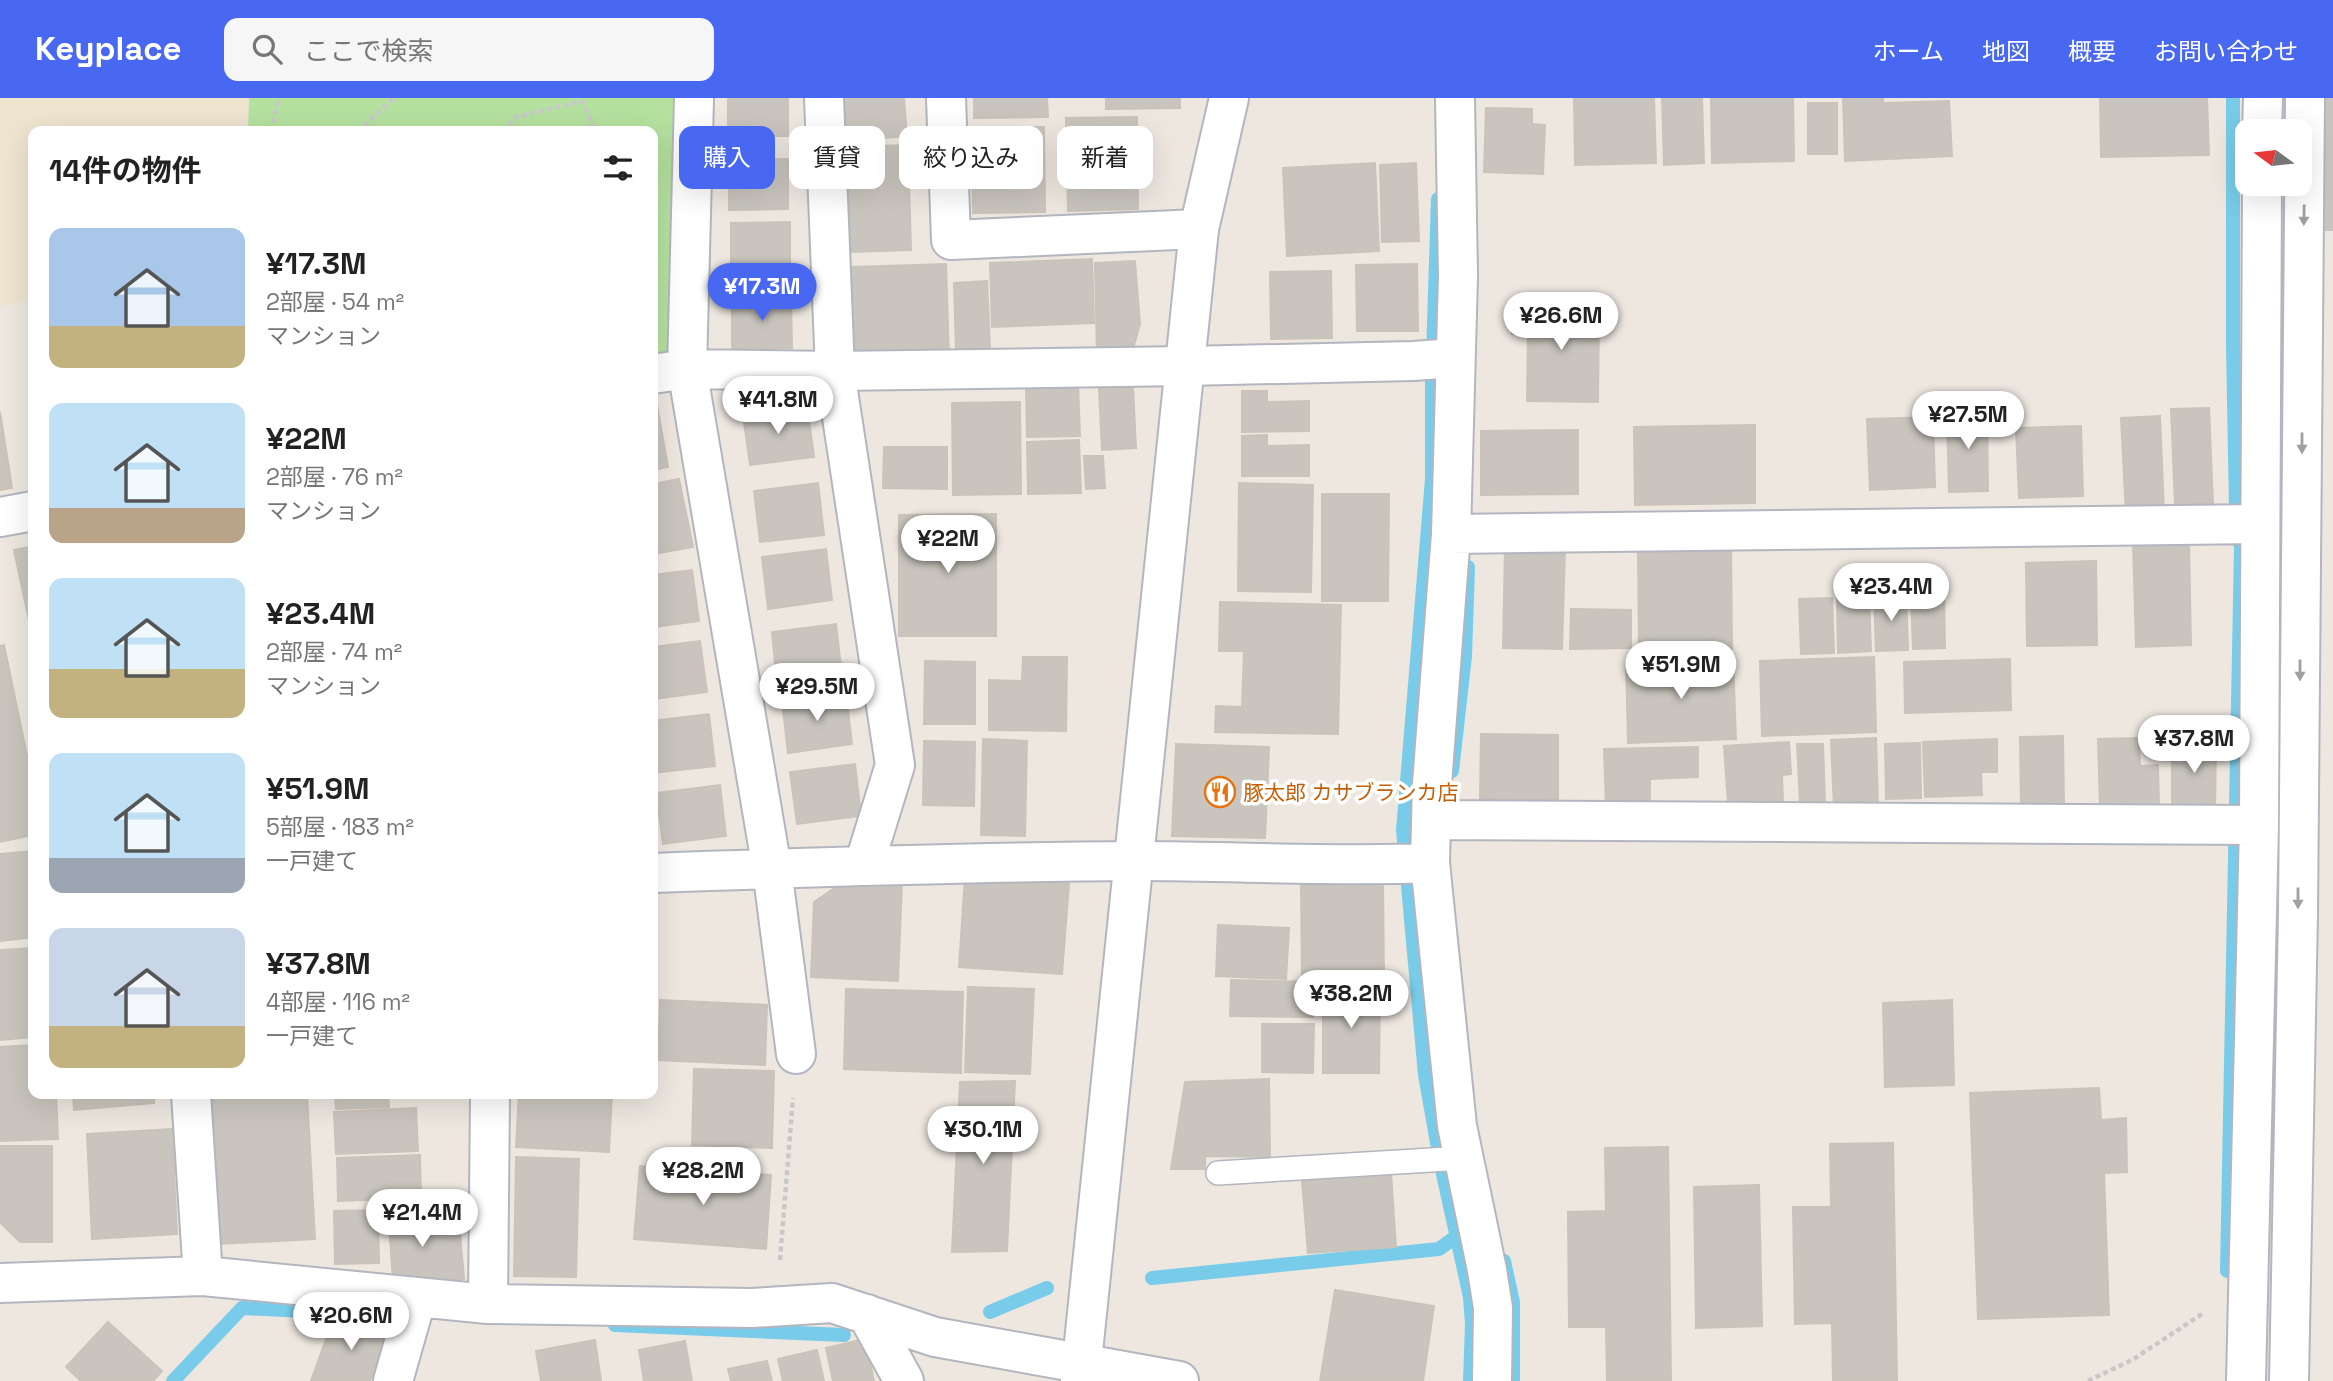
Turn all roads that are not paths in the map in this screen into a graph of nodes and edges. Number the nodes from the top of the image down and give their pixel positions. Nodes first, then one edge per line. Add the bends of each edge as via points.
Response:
1 (694, 98) edge
2 (824, 98) edge
3 (946, 98) edge
4 (1229, 98) edge
5 (1455, 98) edge
6 (2263, 98) edge
7 (2305, 98) edge
8 (2262, 119) edge
9 (2261, 196) edge
10 (1199, 229) junction
11 (1436, 360) junction
12 (1185, 366) junction
13 (835, 371) junction
14 (670, 372) edge
15 (28, 512) edge
16 (0, 517) edge
17 (2238, 524) junction
18 (1451, 534) junction
19 (1431, 820) junction
20 (2242, 824) junction
21 (1134, 861) junction
22 (1430, 863) junction
23 (863, 865) junction
24 (772, 869) junction
25 (658, 873) edge
26 (796, 1054) road end
27 (191, 1099) edge
28 (490, 1099) edge
29 (1445, 1159) junction
30 (1218, 1173) dead end
31 (203, 1276) junction
32 (0, 1283) edge
33 (416, 1297) junction
34 (488, 1304) junction
35 (867, 1314) junction
36 (1080, 1373) edge
37 (393, 1381) edge
38 (904, 1381) edge
39 (1180, 1381) edge
40 (1492, 1381) edge
41 (2246, 1381) edge
42 (2289, 1381) edge

1 - 14 street via 695,138
2 - 13 street
3 - 10 street via 951,240
4 - 10 street
5 - 11 street via 1458,276
6 - 8 street
7 -> 42 street
9 - 17 street
10 - 12 street
11 - 12 street
11 - 18 street
12 - 13 street
12 - 21 street
13 - 14 street
13 - 23 street via 895,765
14 - 24 street
15 - 16 street
17 - 18 street
17 - 20 street
18 - 19 street
19 - 20 street
19 - 22 street
20 - 41 street via 2249,1272
21 - 22 street
21 - 23 street
21 - 36 street
22 - 29 street via 1454,1102
23 - 24 street
24 - 25 street
24 - 26 street
27 - 31 street
28 - 34 street
29 - 30 lane
29 - 40 street via 1487,1270 1493,1308
31 - 32 street
31 - 33 street
33 - 34 street
33 - 37 street
34 - 35 street via 777,1307 832,1303
35 - 36 street via 935,1337
35 - 38 street
36 - 39 street

